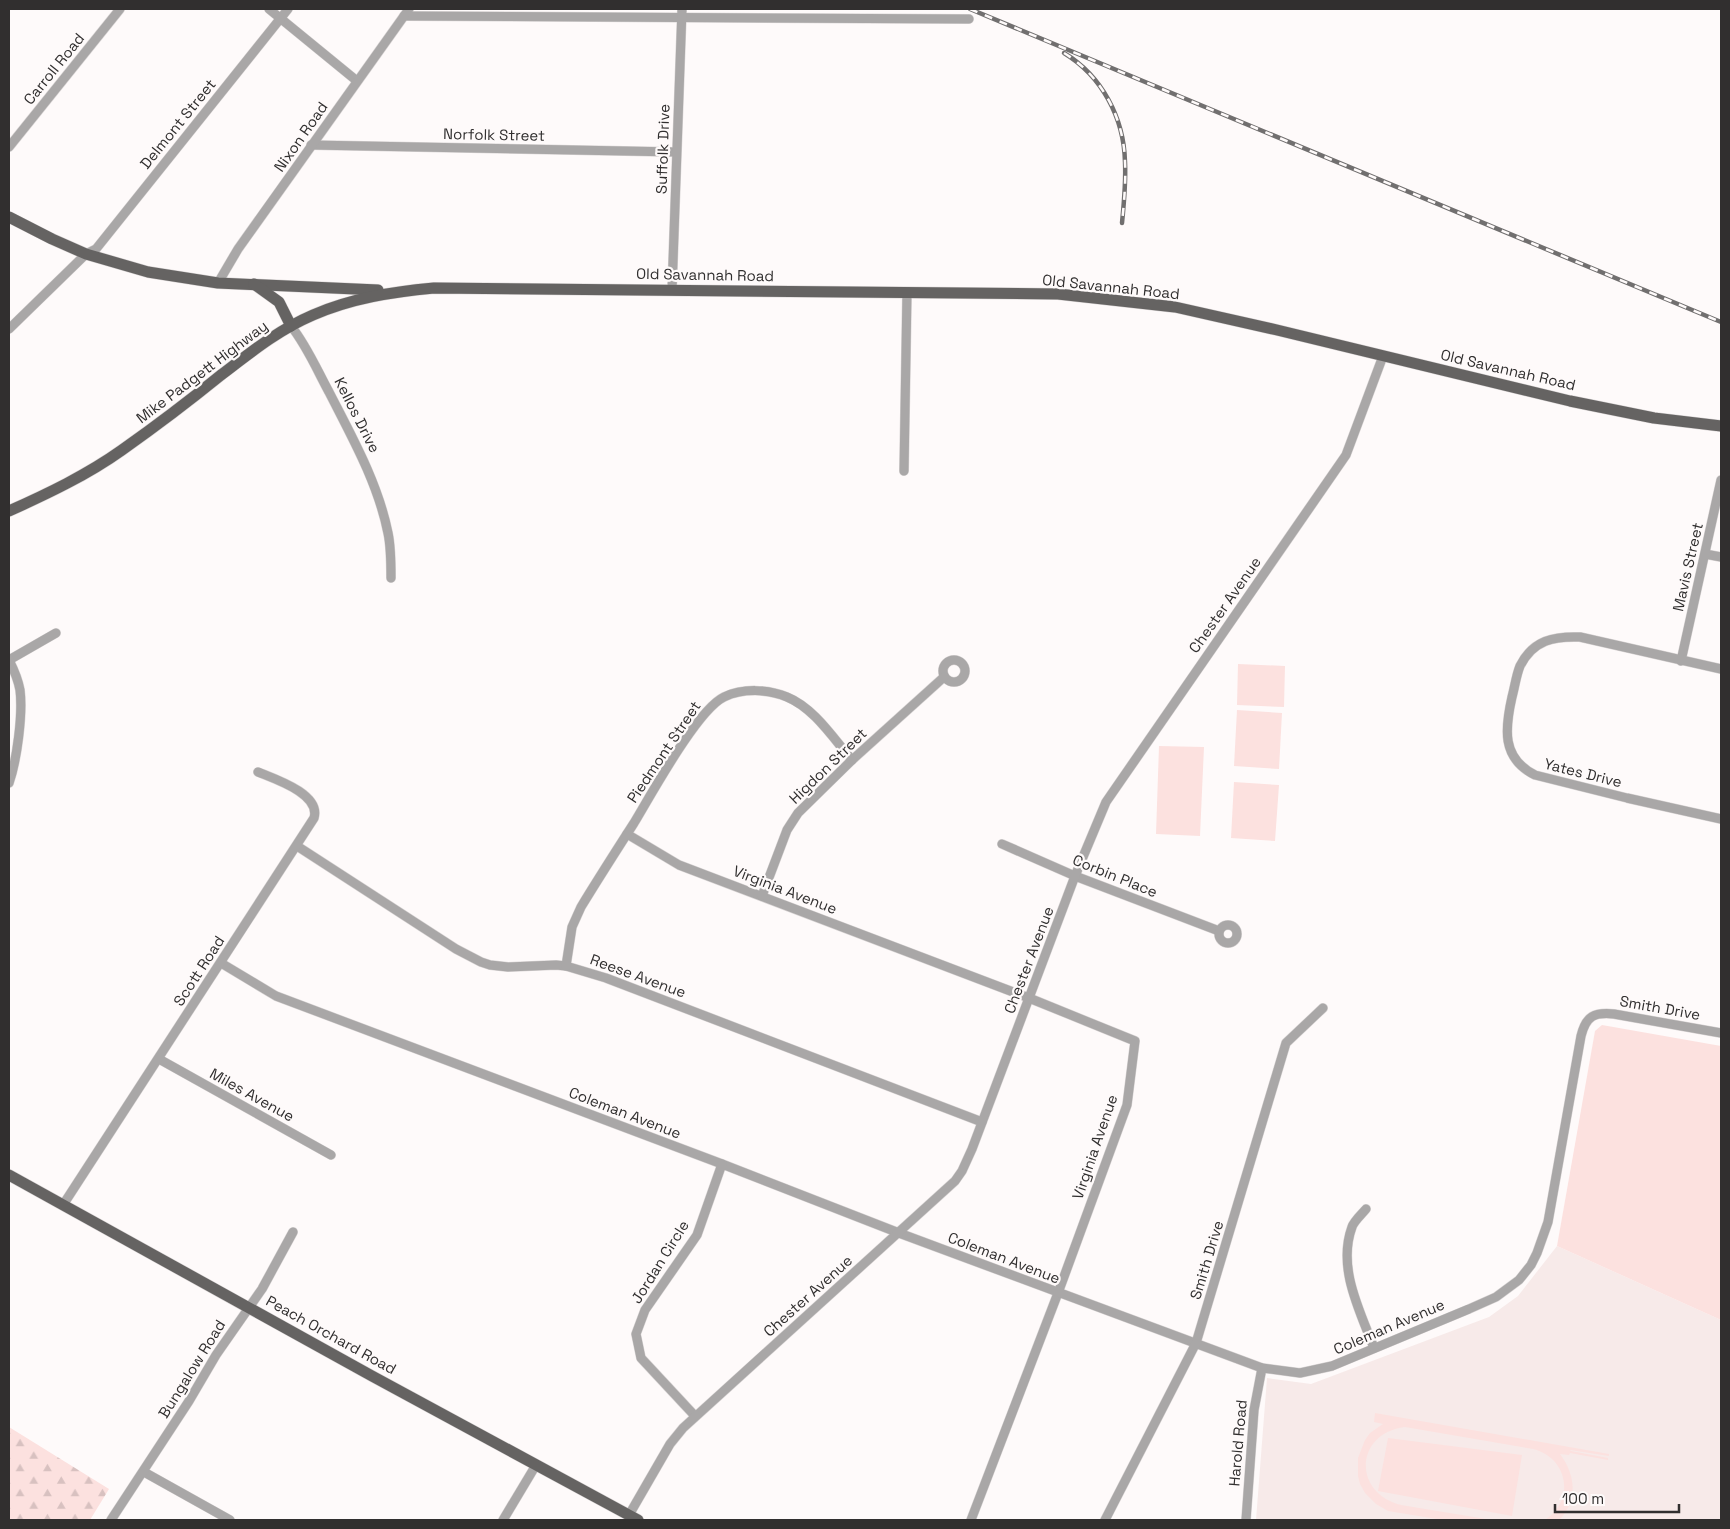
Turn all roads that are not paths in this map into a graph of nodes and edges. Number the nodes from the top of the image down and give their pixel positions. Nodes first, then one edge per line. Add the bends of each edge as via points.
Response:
1 (120, 9) edge
2 (269, 9) edge
3 (288, 9) edge
4 (682, 9) edge
5 (406, 12) edge
6 (281, 18) junction
7 (681, 19) junction
8 (969, 19) dead end
9 (357, 81) junction
10 (312, 145) junction
11 (9, 146) edge
12 (676, 152) junction
13 (9, 217) edge
14 (86, 254) junction
15 (218, 283) junction
16 (254, 284) junction
17 (484, 289) joint
18 (672, 290) junction
19 (402, 291) junction
20 (907, 292) junction
21 (291, 326) junction
22 (9, 329) edge
23 (1383, 356) junction
24 (1721, 426) edge
25 (904, 471) dead end
26 (1721, 480) edge
27 (9, 511) edge
28 (1705, 554) junction
29 (1721, 557) edge
30 (391, 578) dead end
31 (56, 633) dead end
32 (9, 660) edge
33 (1681, 661) junction
34 (1721, 669) edge
35 (944, 677) dead end
36 (852, 760) junction
37 (258, 772) dead end
38 (9, 783) edge
39 (1721, 819) edge
40 (627, 834) junction
41 (1002, 844) dead end
42 (298, 846) junction
43 (1075, 876) junction
44 (762, 896) junction
45 (1218, 932) dead end
46 (221, 963) junction
47 (566, 966) junction
48 (1029, 998) junction
49 (1323, 1008) dead end
50 (1593, 1015) joint
51 (1721, 1033) edge
52 (160, 1059) junction
53 (982, 1122) junction
54 (331, 1154) dead end
55 (722, 1164) junction
56 (9, 1175) edge
57 (63, 1204) junction
58 (1366, 1209) dead end
59 (293, 1232) dead end
60 (899, 1233) junction
61 (1058, 1293) junction
62 (249, 1306) junction
63 (1196, 1343) junction
64 (1374, 1348) junction
65 (1262, 1368) junction
66 (695, 1416) junction
67 (536, 1465) junction
68 (144, 1472) junction
69 (634, 1518) edge
70 (111, 1520) edge
71 (230, 1520) edge
72 (503, 1520) edge
73 (971, 1520) edge
74 (1105, 1520) edge
75 (1246, 1520) edge

1 - 11 street, Carroll Road
2 - 6 street
3 - 6 street, Delmont Street
4 - 7 street, Suffolk Drive
5 - 7 street
5 - 9 street, Nixon Road
6 - 9 street
6 - 14 street, Delmont Street via 96,249
7 - 8 street
7 - 12 street, Suffolk Drive
9 - 10 street, Nixon Road
10 - 12 street, Norfolk Street
10 - 15 street, Nixon Road via 238,249
12 - 18 street, Suffolk Drive
13 - 14 main road
14 - 15 main road via 148,272
14 - 22 street, Delmont Street
15 - 16 main road
16 - 19 main road
16 - 21 main road, Kellos Drive via 278,302
17 - 18 main road, Old Savannah Road
17 - 19 main road, Mike Padgett Highway
18 - 20 main road, Old Savannah Road
19 - 21 main road, Mike Padgett Highway via 338,305
20 - 23 main road, Old Savannah Road via 1058,294 1140,302 1184,309
20 - 25 street
21 - 27 main road, Mike Padgett Highway via 256,347 120,452
21 - 30 street, Kellos Drive via 310,356 369,475 388,533
23 - 24 main road, Old Savannah Road via 1570,401 1654,418
23 - 43 street, Chester Avenue via 1346,455 1106,802
26 - 28 street, Mavis Street
28 - 29 street
28 - 33 street, Mavis Street
31 - 32 street
32 - 38 street via 18,682 20,700
33 - 34 street, Yates Drive
33 - 39 street, Yates Drive via 1580,637 1549,640 1529,653 1518,673 1507,720 1507,739 1515,759 1527,772 1535,775
35 - 36 street, Higdon Street
36 - 40 street, Piedmont Street via 810,712 788,697 760,691 724,697 700,718
36 - 44 street, Higdon Street via 792,820
37 - 42 street, Scott Road via 300,792 314,806 314,818
40 - 44 street, Virginia Avenue via 679,865
40 - 47 street, Piedmont Street via 577,915
41 - 43 street, Corbin Place
42 - 46 street, Scott Road
42 - 47 street, Reese Avenue via 481,962 508,968
43 - 45 street, Corbin Place
43 - 48 street, Chester Avenue
44 - 48 street, Virginia Avenue
46 - 52 street, Scott Road
46 - 55 street, Coleman Avenue via 276,996
47 - 53 street, Reese Avenue via 606,978
48 - 53 street, Chester Avenue
48 - 61 street, Virginia Avenue via 1135,1041 1127,1105
49 - 63 street, Smith Drive via 1286,1043
50 - 51 street, Smith Drive via 1614,1014
50 - 64 street, Coleman Avenue via 1585,1023 1581,1036 1548,1222 1543,1241 1530,1265 1519,1280 1496,1296
52 - 54 street, Miles Avenue
52 - 57 street, Scott Road
53 - 60 street, Chester Avenue via 956,1181
55 - 60 street, Coleman Avenue
55 - 66 street, Jordan Circle via 697,1235 645,1310 636,1334 641,1358
56 - 57 main road, Peach Orchard Road
57 - 62 main road, Peach Orchard Road
58 - 64 street via 1352,1226 1348,1267 1352,1288
59 - 62 street, Bungalow Road
60 - 61 street, Coleman Avenue
60 - 66 street, Chester Avenue
61 - 63 street, Coleman Avenue
61 - 73 street, Virginia Avenue
62 - 67 main road, Peach Orchard Road
62 - 68 street, Bungalow Road
63 - 65 street, Coleman Avenue
63 - 74 street, Smith Drive
64 - 65 street, Coleman Avenue via 1309,1372 1291,1373
65 - 75 street, Harold Road via 1254,1410
66 - 69 street, Chester Avenue via 670,1444
67 - 69 main road, Peach Orchard Road
67 - 72 street
68 - 70 street, Bungalow Road
68 - 71 street

